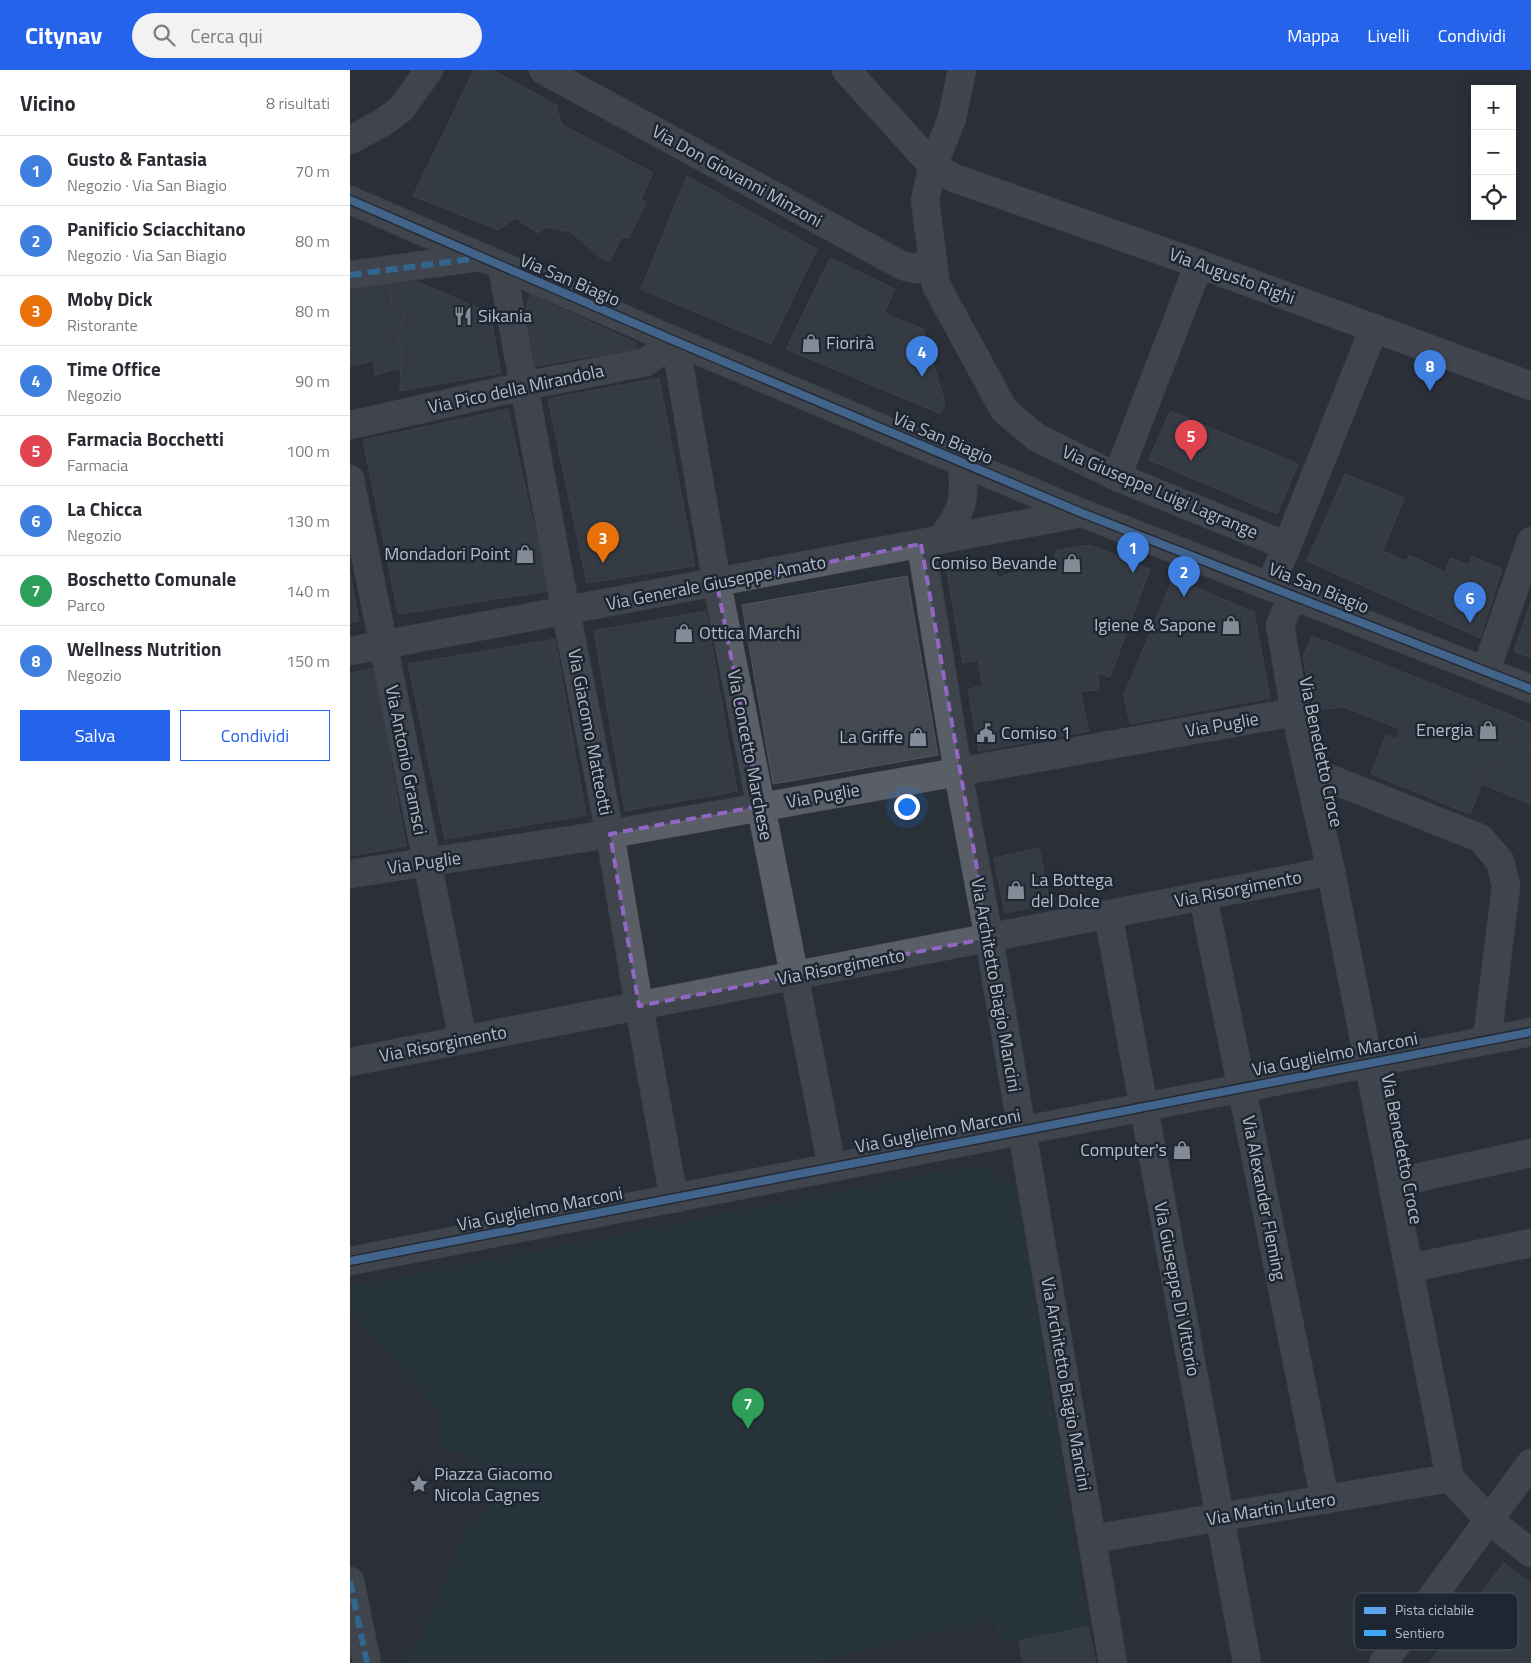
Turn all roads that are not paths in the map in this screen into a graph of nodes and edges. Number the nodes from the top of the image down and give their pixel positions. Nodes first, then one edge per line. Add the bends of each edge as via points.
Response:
1 (429, 70) edge
2 (543, 70) edge
3 (846, 70) edge
4 (962, 70) edge
5 (350, 140) edge
6 (933, 166) junction
7 (350, 200) edge
8 (931, 259) junction
9 (492, 262) junction
10 (1199, 264) junction
11 (350, 275) edge
12 (1374, 328) junction
13 (675, 341) junction
14 (524, 386) junction
15 (1531, 386) edge
16 (350, 425) edge
17 (962, 462) junction
18 (1117, 477) junction
19 (350, 480) edge
20 (1082, 513) junction
21 (1531, 541) edge
22 (930, 542) junction
23 (1287, 546) junction
24 (717, 584) junction
25 (1282, 590) junction
26 (566, 612) junction
27 (383, 645) junction
28 (350, 651) edge
29 (1486, 670) junction
30 (1531, 688) edge
31 (1295, 712) junction
32 (1308, 770) junction
33 (958, 772) junction
34 (760, 806) junction
35 (610, 834) junction
36 (427, 863) junction
37 (1332, 871) junction
38 (350, 874) edge
39 (1203, 896) junction
40 (1108, 914) junction
41 (989, 938) junction
42 (794, 976) junction
43 (639, 1006) junction
44 (1531, 1032) edge
45 (463, 1040) junction
46 (1487, 1040) junction
47 (350, 1062) edge
48 (1369, 1063) junction
49 (1242, 1087) junction
50 (1144, 1107) junction
51 (1022, 1130) junction
52 (1531, 1153) edge
53 (832, 1167) junction
54 (1393, 1183) junction
55 (674, 1199) junction
56 (1531, 1243) edge
57 (350, 1261) edge
58 (1410, 1268) junction
59 (1531, 1463) edge
60 (1450, 1478) junction
61 (1325, 1500) junction
62 (1220, 1518) junction
63 (1489, 1520) junction
64 (1092, 1539) junction
65 (1531, 1553) edge
66 (350, 1581) edge
67 (1435, 1593) edge
68 (1393, 1650) edge
69 (367, 1663) edge
70 (1113, 1663) edge
71 (1247, 1663) edge
72 (1383, 1663) edge

1 - 5 street via 401,109
2 - 8 street, Via Don Giovanni Minzoni via 903,266 916,269
3 - 6 main road
4 - 6 main road via 952,118
6 - 8 street, Via Giuseppe Luigi Lagrange via 924,200
6 - 10 main road, Via Augusto Righi via 954,178
7 - 9 street, Via San Biagio
8 - 18 street, Via Giuseppe Luigi Lagrange via 936,285 1004,410 1036,437
9 - 11 street
9 - 13 street, Via San Biagio
9 - 14 street, Via Giacomo Matteotti
10 - 12 main road, Via Augusto Righi
10 - 18 street
12 - 15 main road, Via Augusto Righi
12 - 23 street
13 - 14 street, Via Pico della Mirandola via 646,362
13 - 17 street, Via San Biagio
13 - 24 street, Via Concetto Marchese
14 - 16 street, Via Pico della Mirandola
14 - 26 street, Via Giacomo Matteotti
17 - 20 street, Via San Biagio
17 - 22 street via 964,494 956,520
18 - 23 street, Via Giuseppe Luigi Lagrange
19 - 27 street, Via Antonio Gramsci
20 - 22 street, Via Generale Giuseppe Amato
20 - 25 street, Via San Biagio
21 - 29 street
22 - 24 street, Via Generale Giuseppe Amato
22 - 33 street, Via Architetto Biagio Mancini
23 - 25 street
24 - 26 street, Via Generale Giuseppe Amato
24 - 34 street, Via Concetto Marchese
25 - 29 street, Via San Biagio
25 - 31 street, Via Benedetto Croce via 1280,625
26 - 27 street, Via Generale Giuseppe Amato
26 - 35 street, Via Giacomo Matteotti
27 - 28 street, Via Generale Giuseppe Amato
27 - 36 street, Via Antonio Gramsci
29 - 30 street, Via San Biagio
31 - 32 street, Via Benedetto Croce
31 - 33 street, Via Puglie
32 - 37 street, Via Benedetto Croce
32 - 46 street via 1480,838 1500,862 1506,886
33 - 34 street, Via Puglie
33 - 41 street, Via Architetto Biagio Mancini
34 - 35 street, Via Puglie
34 - 42 street, Via Concetto Marchese
35 - 36 street, Via Puglie
35 - 43 street, Via Giacomo Matteotti
36 - 38 street, Via Puglie
36 - 45 street, Via Antonio Gramsci
37 - 39 street, Via Risorgimento
37 - 48 street, Via Benedetto Croce
39 - 40 street, Via Risorgimento
39 - 49 street, Via Alexander Fleming
40 - 41 street, Via Risorgimento
40 - 50 street, Via Giuseppe Di Vittorio
41 - 42 street, Via Risorgimento
41 - 51 street, Via Architetto Biagio Mancini
42 - 43 street, Via Risorgimento
42 - 53 street, Via Concetto Marchese
43 - 45 street, Via Risorgimento
43 - 55 street, Via Giacomo Matteotti
44 - 46 street, Via Guglielmo Marconi
45 - 47 street, Via Risorgimento
46 - 48 street, Via Guglielmo Marconi
48 - 49 street, Via Guglielmo Marconi
48 - 54 street, Via Benedetto Croce
49 - 50 street, Via Guglielmo Marconi
49 - 61 street, Via Alexander Fleming
50 - 51 street, Via Guglielmo Marconi
50 - 62 street, Via Giuseppe Di Vittorio
51 - 53 street, Via Guglielmo Marconi
51 - 64 street, Via Architetto Biagio Mancini
52 - 54 street
53 - 55 street, Via Guglielmo Marconi
54 - 58 street, Via Benedetto Croce
55 - 57 street, Via Guglielmo Marconi
56 - 58 street
58 - 60 street, Via Benedetto Croce
59 - 63 main road
60 - 61 street, Via Martin Lutero
60 - 63 street
61 - 62 street, Via Martin Lutero
62 - 64 street, Via Martin Lutero
62 - 71 street, Via Giuseppe Di Vittorio
63 - 65 main road
63 - 67 main road
64 - 70 street, Via Architetto Biagio Mancini
66 - 69 street
68 - 72 main road

